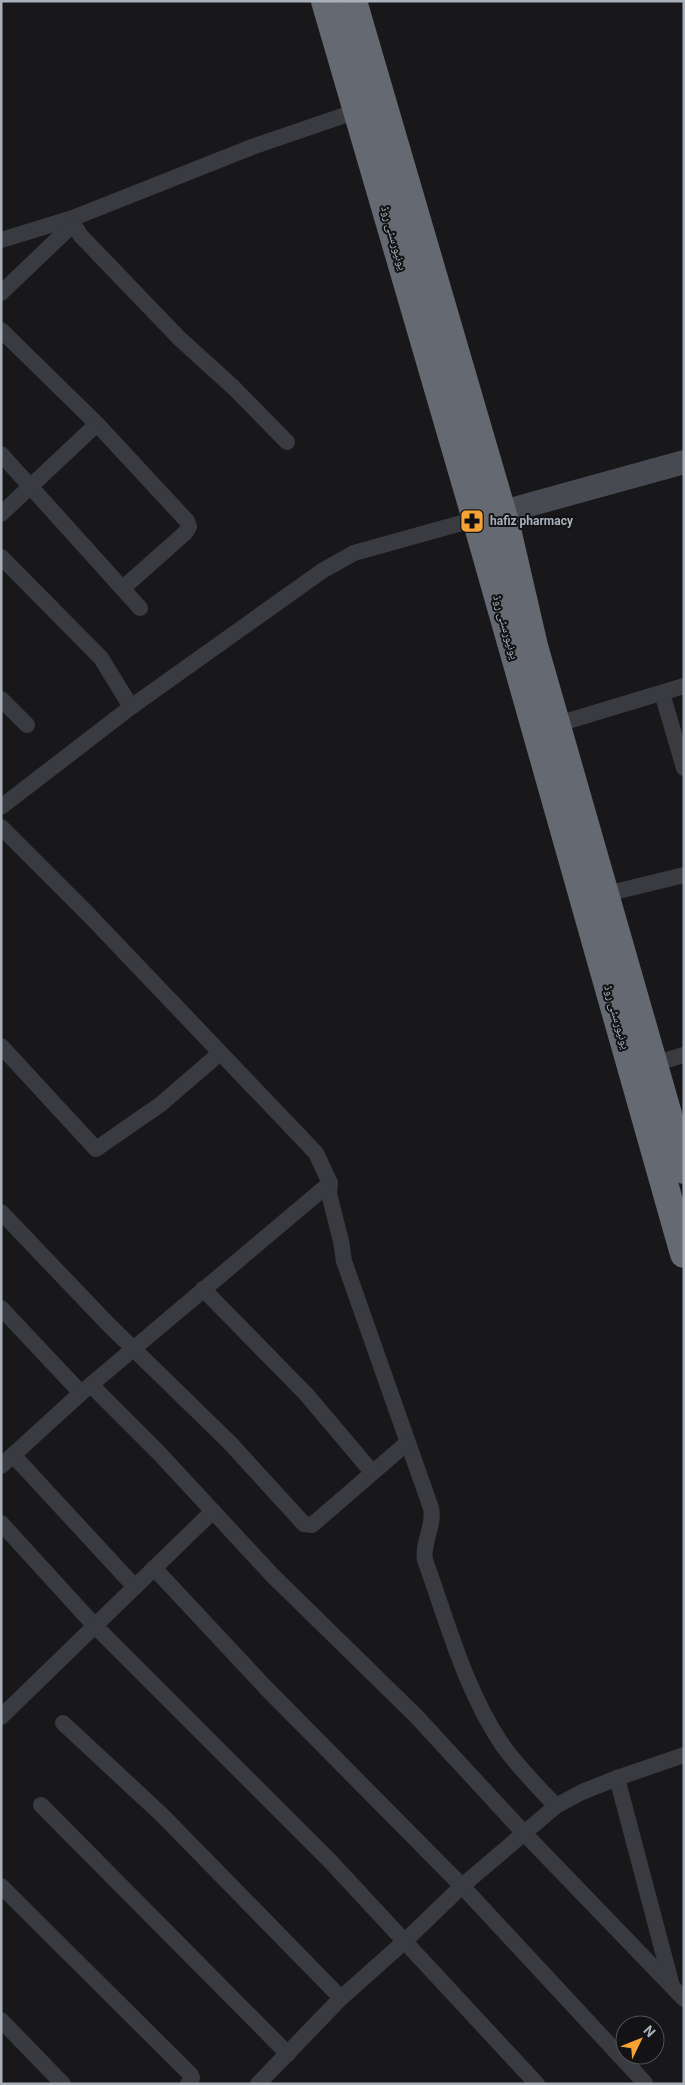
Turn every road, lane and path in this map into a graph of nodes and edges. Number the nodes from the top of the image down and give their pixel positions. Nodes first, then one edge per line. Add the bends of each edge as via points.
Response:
1 (325, 1) edge
2 (353, 1) edge
3 (357, 111) junction
4 (74, 223) junction
5 (1, 240) edge
6 (1, 293) edge
7 (1, 330) edge
8 (97, 424) junction
9 (287, 442) dead end
10 (1, 454) edge
11 (684, 462) edge
12 (30, 484) junction
13 (502, 513) junction
14 (1, 514) edge
15 (476, 519) junction
16 (1, 557) edge
17 (123, 588) junction
18 (140, 608) dead end
19 (684, 686) edge
20 (662, 693) junction
21 (1, 699) edge
22 (131, 707) junction
23 (27, 725) dead end
24 (547, 728) junction
25 (684, 768) edge
26 (1, 807) edge
27 (1, 827) edge
28 (684, 875) edge
29 (595, 897) junction
30 (1, 1046) edge
31 (220, 1053) junction
32 (684, 1055) edge
33 (653, 1064) junction
34 (674, 1152) edge
35 (330, 1183) junction
36 (1, 1212) edge
37 (684, 1254) edge
38 (203, 1289) junction
39 (1, 1308) edge
40 (134, 1349) junction
41 (86, 1389) junction
42 (408, 1443) junction
43 (7, 1460) edge
44 (372, 1472) junction
45 (213, 1511) junction
46 (1, 1523) edge
47 (154, 1568) junction
48 (135, 1587) junction
49 (95, 1626) junction
50 (1, 1717) edge
51 (63, 1723) dead end
52 (684, 1755) edge
53 (617, 1778) junction
54 (41, 1805) dead end
55 (556, 1806) junction
56 (524, 1833) junction
57 (1, 1886) edge
58 (462, 1886) junction
59 (406, 1941) junction
60 (678, 1993) edge
61 (341, 1998) junction
62 (1, 2020) edge
63 (288, 2054) junction
64 (645, 2083) edge
65 (63, 2084) edge
66 (188, 2084) edge
67 (258, 2084) edge
68 (537, 2084) edge

1 - 3 highway, یونیورسٹی روڈ
2 - 13 highway, یونیورسٹی روڈ
3 - 4 street via 252,147
3 - 15 highway, یونیورسٹی روڈ
4 - 5 street
4 - 6 street
4 - 9 street via 82,236 179,338
7 - 8 street
8 - 12 street
8 - 17 street via 188,521 189,527
10 - 12 street
11 - 13 street
12 - 14 street
12 - 17 street
13 - 15 street
13 - 24 highway, یونیورسٹی روڈ via 534,646
15 - 22 street via 354,553 322,571
15 - 24 highway, یونیورسٹی روڈ
16 - 22 street via 100,658
17 - 18 street
19 - 20 street
20 - 24 street
20 - 25 street
21 - 23 street
22 - 26 street
24 - 29 highway, یونیورسٹی روڈ
27 - 31 street
28 - 29 street
29 - 33 highway, یونیورسٹی روڈ
29 - 34 highway, یونیورسٹی روڈ
30 - 31 street via 96,1149 161,1104
31 - 35 street via 316,1152
32 - 33 street
33 - 34 highway, یونیورسٹی روڈ
34 - 37 highway, یونیورسٹی روڈ
35 - 38 street
35 - 42 street via 329,1194 344,1261
36 - 40 street
38 - 40 street
38 - 44 street via 306,1394
39 - 41 street
40 - 41 street
40 - 44 street via 230,1443 304,1524 312,1524
41 - 43 street
41 - 45 street via 159,1453
42 - 44 street
42 - 55 street via 433,1517 425,1560 473,1690 502,1744
43 - 48 street
45 - 47 street
45 - 56 street via 272,1575 416,1716
46 - 49 street
47 - 48 street
47 - 58 street via 266,1688
48 - 49 street
49 - 50 street
49 - 59 street
51 - 61 street via 162,1815
52 - 53 street
53 - 55 street
53 - 60 street
54 - 63 street
55 - 56 street
56 - 58 street
56 - 60 street
57 - 66 street via 191,2075
58 - 59 street
58 - 64 street
59 - 61 street
59 - 68 street
61 - 63 street
62 - 65 street
63 - 67 street

